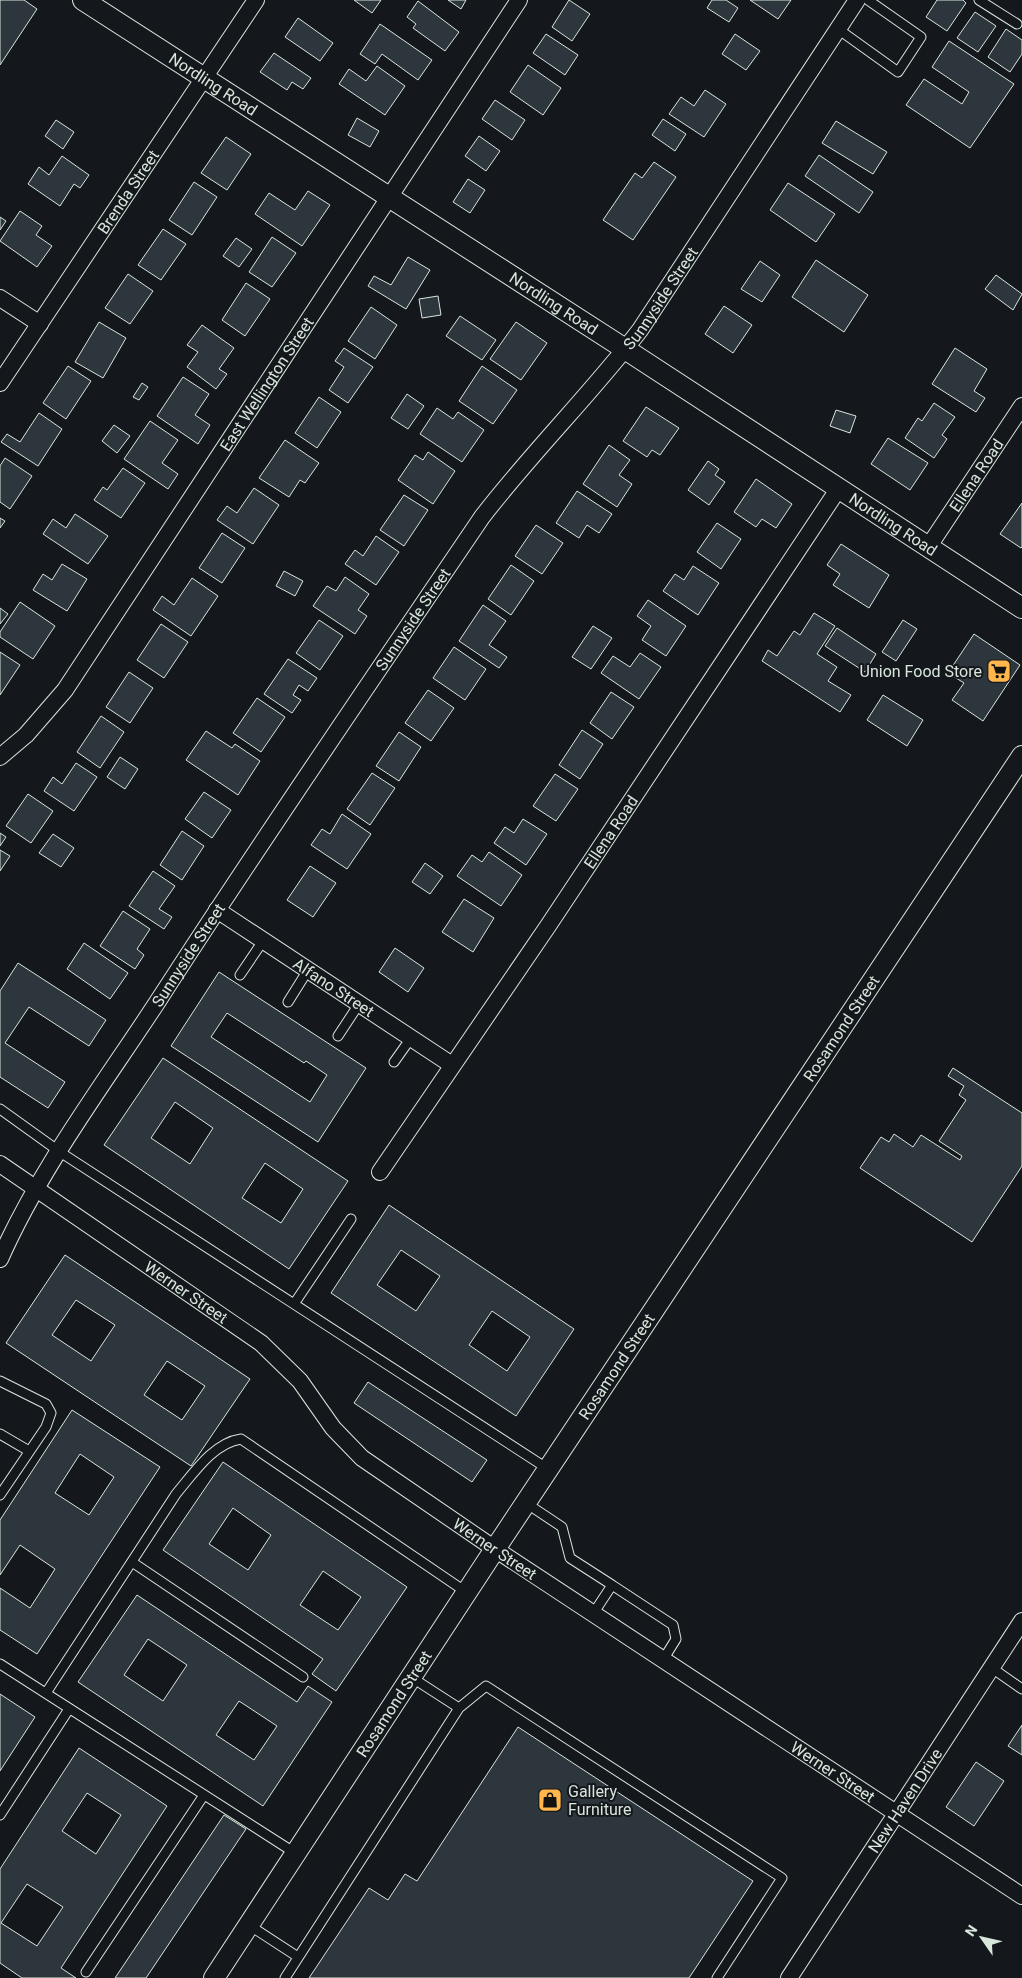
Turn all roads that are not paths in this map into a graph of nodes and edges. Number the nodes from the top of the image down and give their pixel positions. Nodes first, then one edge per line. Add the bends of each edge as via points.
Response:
1 (83, 0) edge
2 (256, 0) edge
3 (518, 0) edge
4 (857, 0) edge
5 (868, 0) edge
6 (979, 0) edge
7 (1017, 24) dead end
8 (838, 29) junction
9 (204, 79) junction
10 (389, 196) junction
11 (0, 298) edge
12 (40, 324) junction
13 (626, 349) junction
14 (0, 383) edge
15 (1022, 406) edge
16 (839, 488) junction
17 (929, 546) junction
18 (1022, 608) edge
19 (1022, 756) edge
20 (0, 757) edge
21 (217, 910) junction
22 (263, 941) junction
23 (308, 970) junction
24 (240, 975) dead end
25 (288, 1002) dead end
26 (359, 1004) junction
27 (338, 1036) dead end
28 (410, 1038) junction
29 (394, 1062) dead end
30 (452, 1065) junction
31 (0, 1109) edge
32 (60, 1152) junction
33 (0, 1164) edge
34 (380, 1172) dead end
35 (37, 1188) junction
36 (351, 1219) dead end
37 (0, 1259) edge
38 (294, 1304) junction
39 (0, 1381) edge
40 (0, 1434) edge
41 (29, 1451) junction
42 (548, 1468) junction
43 (0, 1495) edge
44 (526, 1503) junction
45 (495, 1549) junction
46 (132, 1562) junction
47 (612, 1585) junction
48 (466, 1592) junction
49 (593, 1614) junction
50 (1022, 1621) edge
51 (663, 1660) junction
52 (0, 1664) edge
53 (992, 1668) junction
54 (303, 1677) dead end
55 (411, 1677) junction
56 (1022, 1689) edge
57 (46, 1693) junction
58 (459, 1708) junction
59 (70, 1709) junction
60 (204, 1795) junction
61 (897, 1814) junction
62 (0, 1815) edge
63 (295, 1853) junction
64 (1022, 1896) edge
65 (248, 1925) junction
66 (298, 1957) junction
67 (86, 1972) dead end
68 (214, 1978) edge
69 (285, 1978) edge
70 (717, 1978) edge
71 (789, 1978) edge

1 - 9 street, Nordling Road
2 - 9 street, Brenda Street
3 - 10 street, East Wellington Street
4 - 8 street, Sunnyside Street
5 - 8 lane via 921,37 898,72
6 - 7 lane
8 - 13 street, Sunnyside Street
9 - 10 street, Nordling Road
9 - 12 street, Brenda Street
10 - 13 street, Nordling Road
10 - 20 street, East Wellington Street via 65,690 26,736
11 - 12 street
12 - 14 street, Brenda Street
13 - 16 street, Nordling Road
13 - 21 street, Sunnyside Street via 516,473 482,517
15 - 17 street, Ellena Road
16 - 17 street, Nordling Road
16 - 30 street, Ellena Road via 554,918
17 - 18 street, Nordling Road
19 - 42 street, Rosamond Street
21 - 22 street, Alfano Street
21 - 32 street, Sunnyside Street
22 - 23 street, Alfano Street
22 - 24 lane
23 - 25 lane
23 - 26 street, Alfano Street
26 - 27 lane
26 - 28 street, Alfano Street
28 - 29 lane
28 - 30 street, Alfano Street
30 - 34 street, Ellena Road
31 - 32 lane
32 - 35 street, Sunnyside Street
32 - 38 lane
33 - 35 street, Werner Street
35 - 37 street, Sunnyside Street via 20,1215
35 - 45 street, Werner Street via 261,1343 300,1381 333,1428 362,1458
36 - 38 lane
38 - 42 lane
39 - 41 lane via 46,1404 51,1413 46,1427
40 - 41 lane
41 - 43 lane
42 - 44 street, Rosamond Street
44 - 45 street, Rosamond Street
44 - 47 lane via 562,1527 570,1558
45 - 48 street, Rosamond Street
45 - 49 street, Werner Street
46 - 48 lane via 176,1494 202,1464 229,1441 241,1439
46 - 54 lane
46 - 57 lane
47 - 49 lane
47 - 51 lane via 673,1626 676,1639
48 - 55 street, Rosamond Street
49 - 51 street, Werner Street
50 - 53 street, New Haven Drive
51 - 61 street, Werner Street
52 - 57 lane
53 - 56 lane
53 - 61 street, New Haven Drive
55 - 58 lane
55 - 63 street, Rosamond Street
57 - 59 lane
58 - 66 lane
58 - 70 lane via 486,1686 782,1878
59 - 60 lane
59 - 62 lane
60 - 63 lane
60 - 67 lane
61 - 64 street, Werner Street
61 - 71 street, New Haven Drive
63 - 65 street, Rosamond Street
65 - 66 lane
65 - 68 street, Rosamond Street
66 - 69 lane

